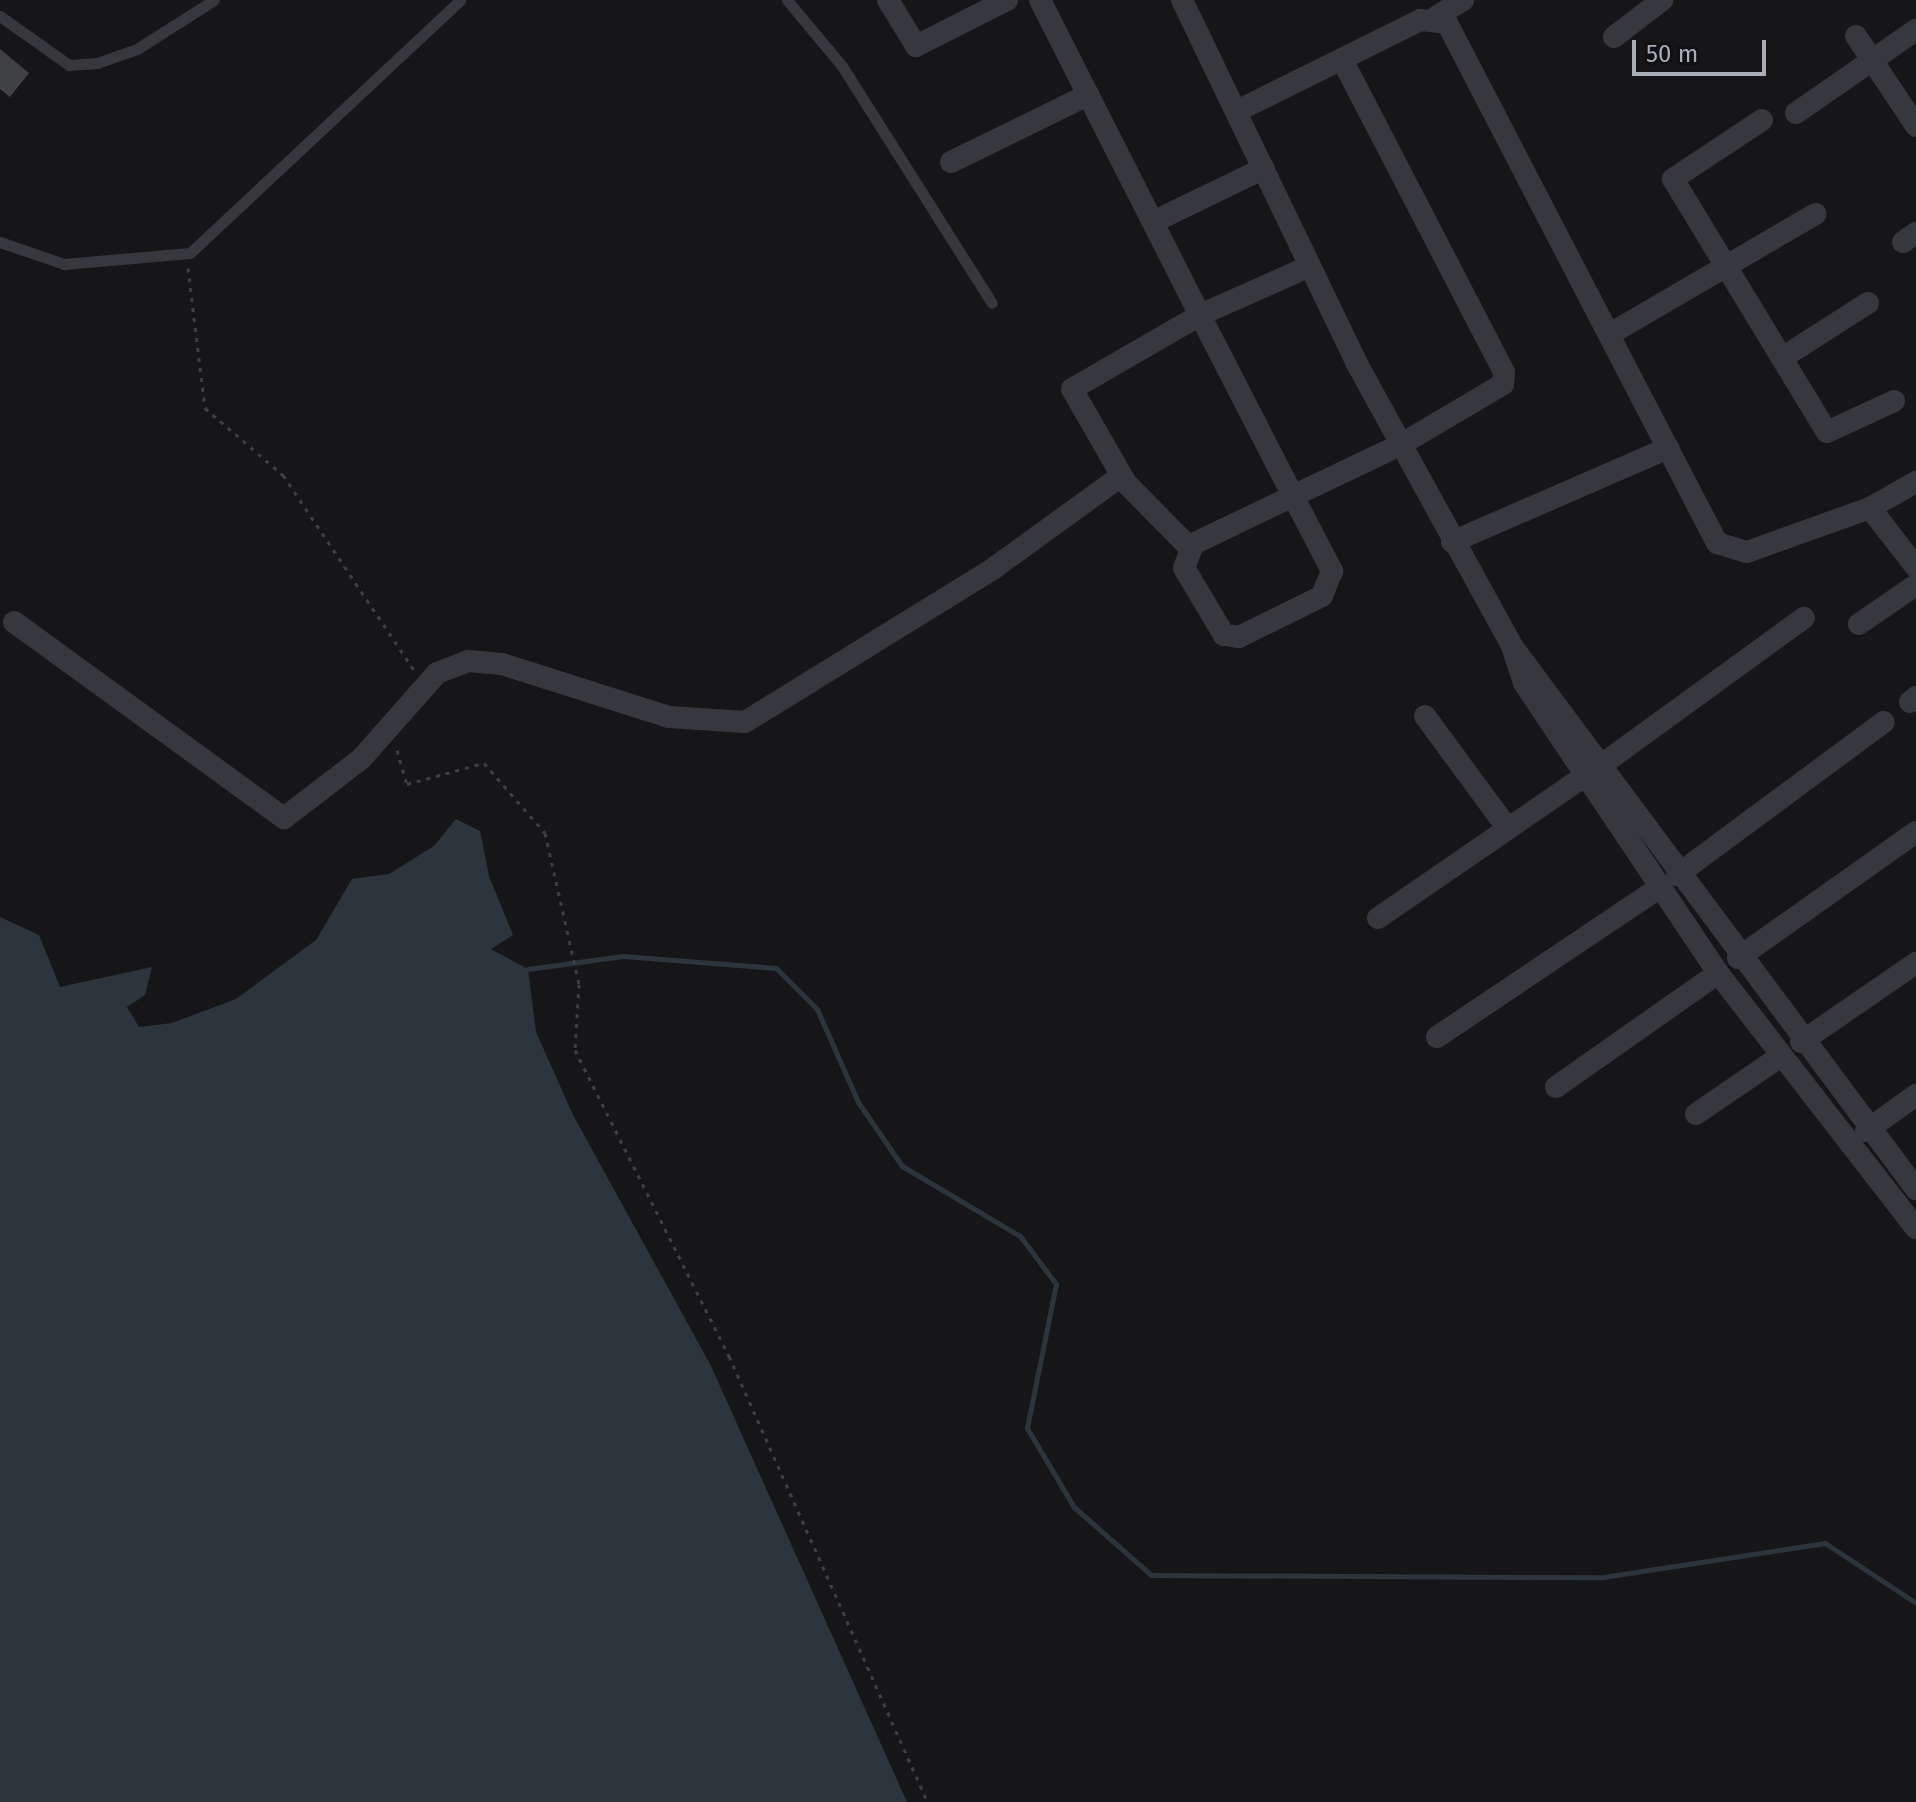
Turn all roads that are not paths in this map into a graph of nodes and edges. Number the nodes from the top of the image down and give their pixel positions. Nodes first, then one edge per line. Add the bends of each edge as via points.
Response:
1 (214, 0) edge
2 (460, 0) edge
3 (787, 0) edge
4 (888, 0) edge
5 (1007, 0) edge
6 (1040, 0) edge
7 (1182, 0) edge
8 (1463, 0) edge
9 (1662, 0) edge
10 (0, 16) edge
11 (1436, 17) junction
12 (1916, 30) edge
13 (1856, 36) dead end
14 (1614, 37) dead end
15 (1872, 59) junction
16 (1343, 62) junction
17 (1088, 95) junction
18 (1237, 111) junction
19 (1796, 113) dead end
20 (1762, 120) dead end
21 (1916, 126) edge
22 (951, 162) dead end
23 (1264, 168) junction
24 (1815, 214) dead end
25 (1153, 222) junction
26 (0, 242) edge
27 (1310, 266) junction
28 (1726, 266) junction
29 (992, 303) dead end
30 (1868, 303) dead end
31 (1200, 315) junction
32 (1610, 334) junction
33 (1782, 358) junction
34 (1894, 401) dead end
35 (1400, 445) junction
36 (1668, 448) junction
37 (1121, 476) junction
38 (1916, 482) edge
39 (1293, 496) junction
40 (1870, 508) junction
41 (1452, 542) junction
42 (1190, 548) junction
43 (1916, 567) edge
44 (1916, 585) edge
45 (1804, 618) dead end
46 (14, 622) dead end
47 (1859, 624) dead end
48 (1425, 716) dead end
49 (1884, 722) dead end
50 (1592, 772) junction
51 (1508, 829) junction
52 (1916, 832) edge
53 (1668, 882) junction
54 (1378, 918) dead end
55 (1738, 958) junction
56 (1916, 963) edge
57 (1718, 973) junction
58 (1772, 1003) junction
59 (1752, 1017) junction
60 (1437, 1037) dead end
61 (1801, 1042) junction
62 (1781, 1056) junction
63 (1556, 1087) dead end
64 (1916, 1095) edge
65 (1696, 1114) dead end
66 (1866, 1131) junction
67 (1909, 1181) edge
68 (1883, 1189) junction
69 (1916, 1228) edge

1 - 10 lane via 137,49 97,63 69,65
2 - 26 lane via 190,253 64,264
3 - 29 lane via 842,66
4 - 5 street via 916,46
6 - 17 street
7 - 18 street
8 - 11 street
9 - 14 street
11 - 16 street
11 - 32 street via 1455,32
12 - 15 street
13 - 15 street
15 - 19 street
15 - 21 street
16 - 18 street
16 - 35 street via 1504,372 1495,396
17 - 22 street
17 - 25 street
18 - 23 street
20 - 28 street via 1673,179
23 - 25 street
23 - 27 street
24 - 28 street
25 - 31 street
27 - 31 street
27 - 35 street
28 - 32 street
28 - 33 street
30 - 33 street
31 - 37 street via 1072,389
31 - 39 street
32 - 36 street
33 - 34 street via 1827,432
35 - 39 street
35 - 41 street
36 - 40 street via 1726,550 1747,552
36 - 41 street
37 - 42 street
37 - 46 street via 994,568 745,722 669,717 502,664 468,661 437,673 361,759 284,818
38 - 40 street
39 - 42 street
39 - 42 street via 1332,571 1322,596 1239,637 1224,635 1184,568
40 - 43 street
41 - 50 street
44 - 47 street
45 - 50 street
48 - 51 street
49 - 53 street
50 - 51 street
50 - 53 street
51 - 54 street
52 - 55 street
53 - 55 street
53 - 57 street
53 - 60 street
55 - 58 street
56 - 61 street
57 - 59 street
57 - 63 street
58 - 59 street
58 - 61 street
59 - 62 street
61 - 66 street
62 - 65 street
62 - 68 street
64 - 66 street
66 - 67 street
67 - 68 street
68 - 69 street

